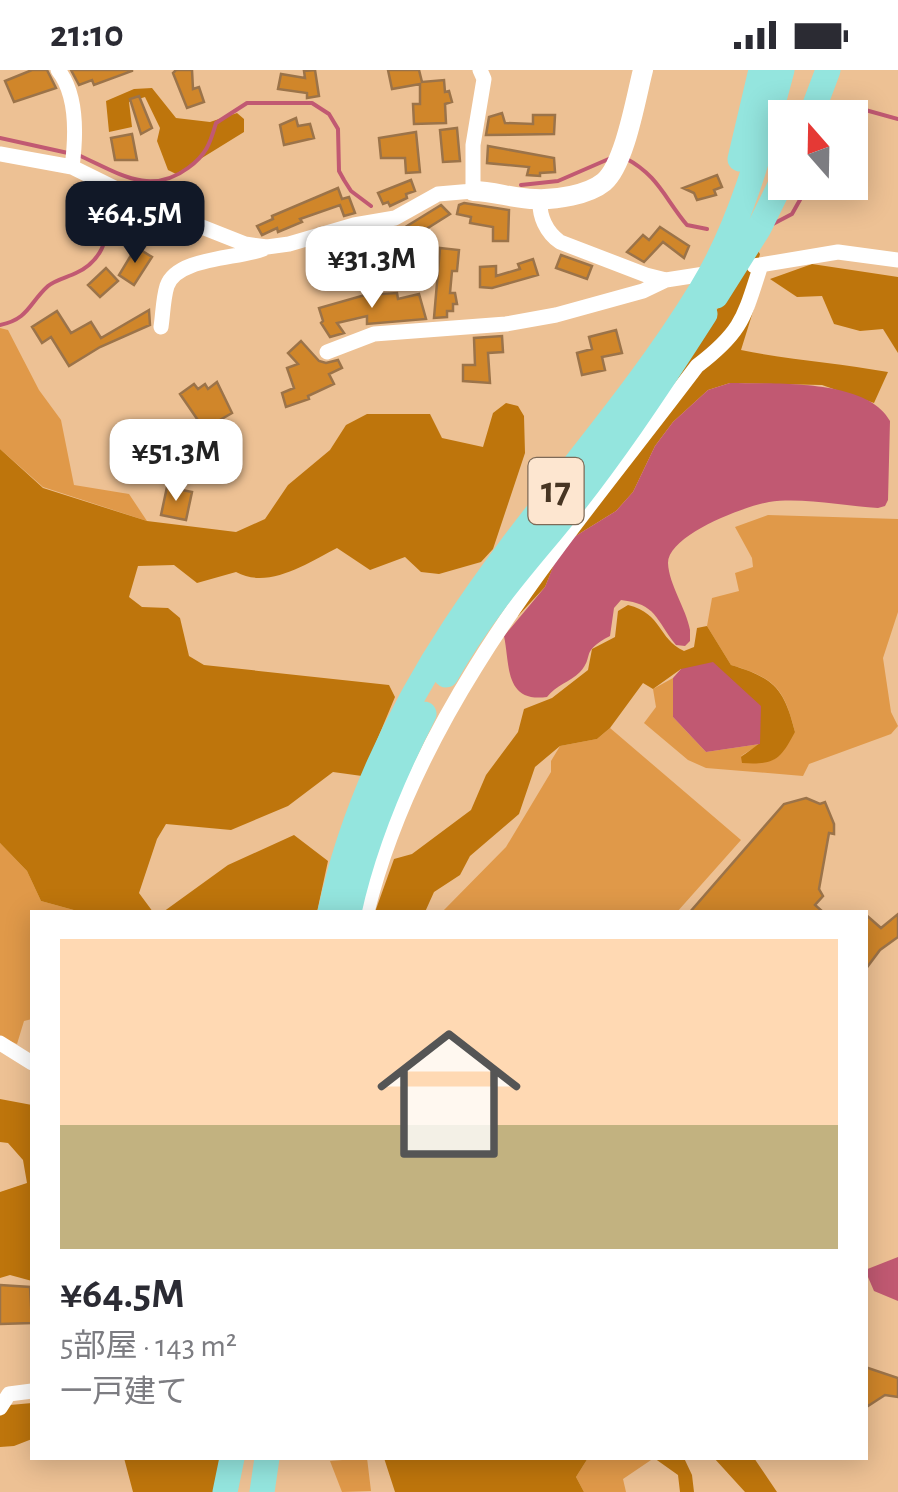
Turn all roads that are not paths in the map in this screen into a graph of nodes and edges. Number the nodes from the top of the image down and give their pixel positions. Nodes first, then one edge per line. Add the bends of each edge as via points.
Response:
1 (58, 70) edge
2 (480, 70) edge
3 (644, 70) edge
4 (761, 70) edge
5 (782, 70) edge
6 (800, 70) edge
7 (828, 70) edge
8 (791, 100) edge
9 (817, 100) edge
10 (0, 154) edge
11 (73, 159) junction
12 (768, 174) edge
13 (472, 191) junction
14 (540, 200) junction
15 (773, 200) edge
16 (267, 247) junction
17 (898, 260) edge
18 (757, 265) junction
19 (666, 280) junction
20 (709, 292) junction
21 (161, 327) dead end
22 (327, 352) dead end
23 (331, 910) edge
24 (349, 910) edge
25 (368, 910) edge
26 (0, 1043) edge
27 (30, 1062) edge
28 (30, 1391) edge
29 (0, 1408) edge
30 (232, 1460) edge
31 (249, 1460) edge
32 (266, 1460) edge
33 (282, 1460) edge
34 (225, 1492) edge
35 (244, 1492) edge
36 (262, 1492) edge
37 (278, 1492) edge

1 - 11 street via 69,91
2 - 13 street
3 - 14 street via 609,176 592,188
4 - 20 main road via 744,148 714,234
5 - 20 main road, 17
6 - 8 main road, 17
7 - 9 main road
10 - 11 street
11 - 16 street via 160,210
12 - 20 main road, 17 via 752,222
13 - 14 street
13 - 16 street via 438,194 395,218
14 - 19 street via 544,223 560,242
15 - 20 main road via 760,228
16 - 21 street via 175,274 167,284
17 - 18 street via 838,252
18 - 19 street
18 - 25 street via 739,328 698,366 491,640 414,784
19 - 22 street via 556,316 374,334
20 - 23 main road, 17 via 454,627 388,746
20 - 24 main road, 17 via 653,396 520,564 454,660 400,763
26 - 27 street
28 - 29 street via 9,1394
30 - 34 main road
31 - 35 main road
32 - 36 main road
33 - 37 main road

